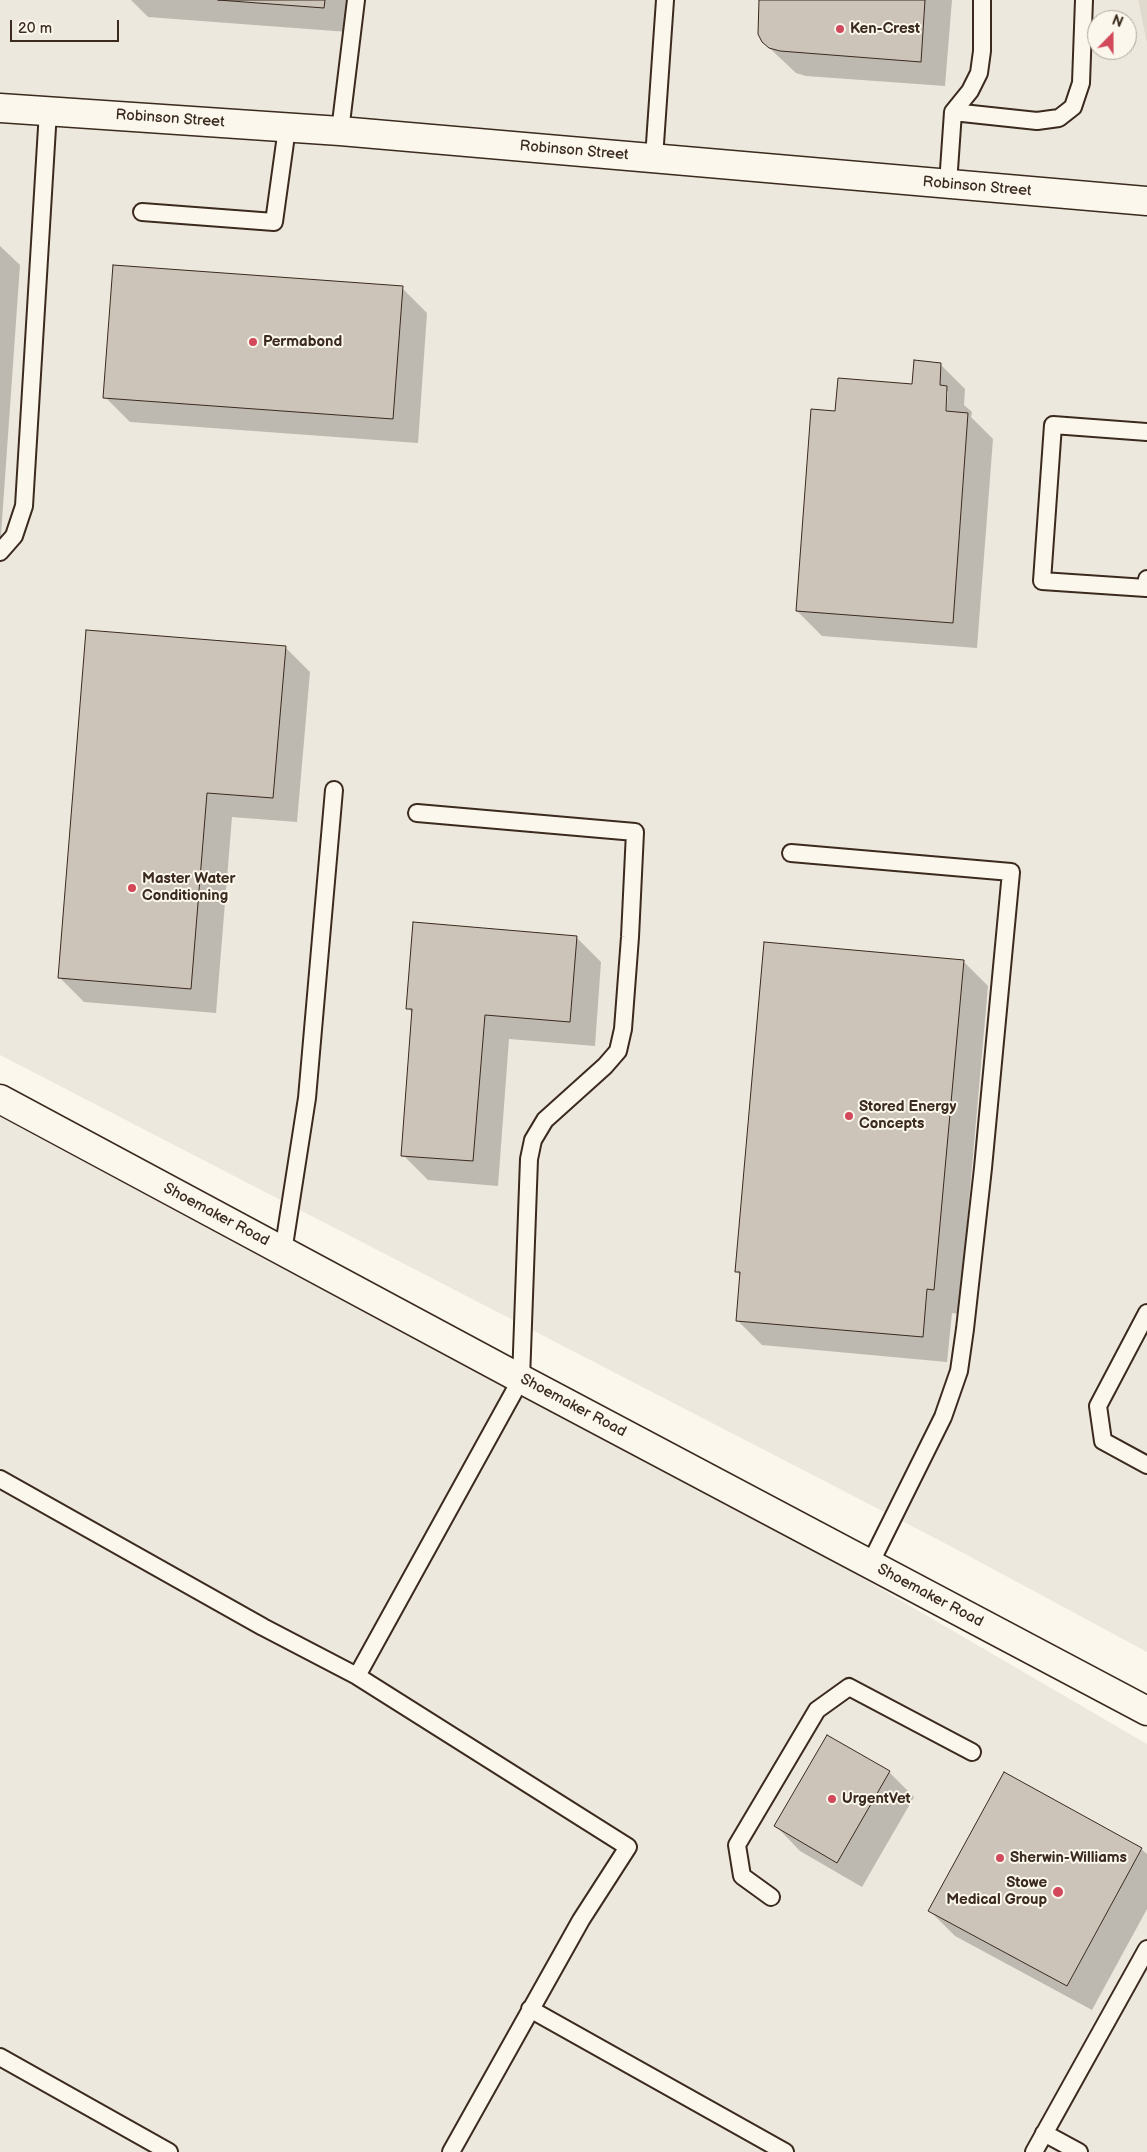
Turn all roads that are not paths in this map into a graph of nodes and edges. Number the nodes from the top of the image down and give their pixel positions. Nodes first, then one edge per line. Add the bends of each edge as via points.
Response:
1 (356, 0) edge
2 (665, 0) edge
3 (982, 0) edge
4 (1084, 0) edge
5 (0, 108) edge
6 (48, 111) junction
7 (953, 112) junction
8 (287, 128) junction
9 (340, 131) junction
10 (654, 158) junction
11 (948, 184) junction
12 (1147, 201) edge
13 (142, 212) dead end
14 (1147, 432) edge
15 (0, 552) edge
16 (1147, 579) edge
17 (334, 790) dead end
18 (417, 813) dead end
19 (791, 853) dead end
20 (0, 1099) edge
21 (283, 1252) junction
22 (1147, 1314) edge
23 (521, 1379) junction
24 (1147, 1465) edge
25 (0, 1479) edge
26 (870, 1564) junction
27 (357, 1676) junction
28 (1147, 1710) edge
29 (972, 1752) dead end
30 (771, 1898) dead end
31 (1147, 1949) edge
32 (530, 2009) junction
33 (0, 2057) edge
34 (1044, 2133) junction
35 (169, 2152) edge
36 (450, 2152) edge
37 (785, 2152) edge
38 (1034, 2152) edge
39 (1079, 2152) edge

1 - 9 lane
2 - 10 lane
3 - 7 lane via 979,73
4 - 7 lane via 1081,83 1073,107 1059,118 1037,121
5 - 6 street, Robinson Street
6 - 8 street, Robinson Street
6 - 15 lane via 24,506 14,536
7 - 11 lane
8 - 9 street, Robinson Street
8 - 13 lane via 274,222
9 - 10 street, Robinson Street
10 - 11 street, Robinson Street
11 - 12 street, Robinson Street
14 - 16 lane via 1053,425 1042,581 1146,588
17 - 21 lane via 307,1098
18 - 23 lane via 634,832 630,937 623,1029 618,1051 545,1120 533,1140 529,1159
19 - 26 lane via 1011,872 983,1168 959,1370 943,1417
20 - 21 street, Shoemaker Road
21 - 23 street, Shoemaker Road
22 - 24 lane via 1098,1406 1103,1441
23 - 26 street, Shoemaker Road
23 - 27 lane
25 - 27 lane via 263,1627
26 - 28 street, Shoemaker Road
27 - 32 lane via 628,1847
29 - 30 lane via 850,1687 818,1710 737,1845 742,1876
31 - 34 lane
32 - 36 lane
32 - 37 lane
33 - 35 lane
34 - 38 lane
34 - 39 lane

